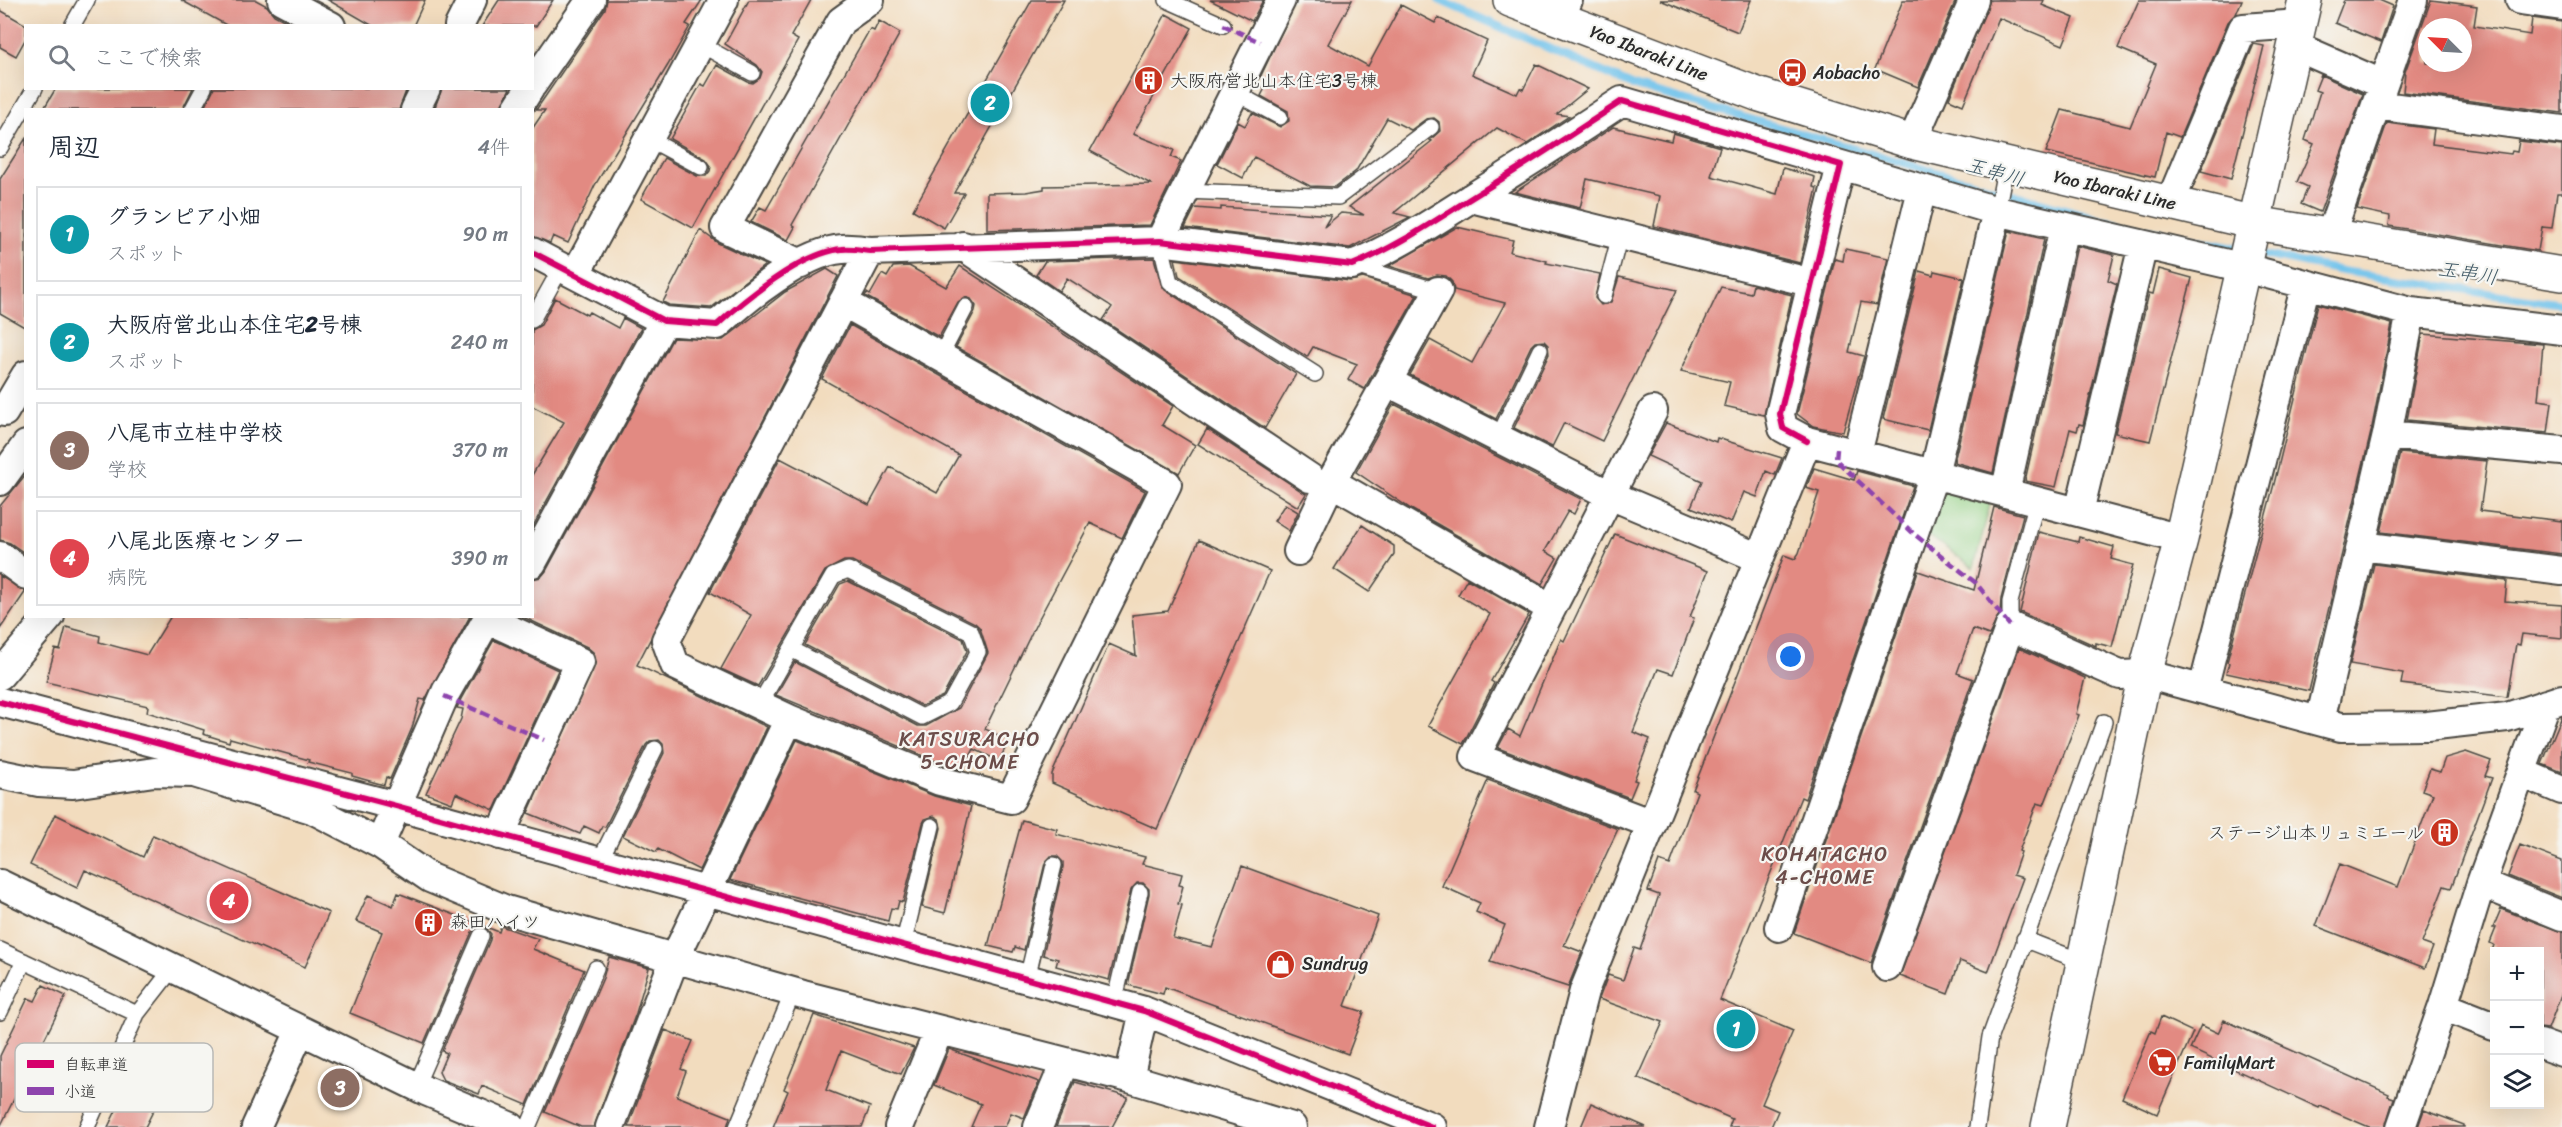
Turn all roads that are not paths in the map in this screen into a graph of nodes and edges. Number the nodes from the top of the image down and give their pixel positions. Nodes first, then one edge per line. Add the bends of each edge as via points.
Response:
1 (87, 0) edge
2 (282, 0) edge
3 (472, 0) edge
4 (591, 0) edge
5 (724, 0) edge
6 (870, 0) edge
7 (1167, 0) edge
8 (1281, 0) edge
9 (1510, 0) edge
10 (1974, 0) edge
11 (2414, 0) edge
12 (2520, 0) edge
13 (2562, 6) edge
14 (1564, 10) edge
15 (73, 24) edge
16 (327, 24) edge
17 (460, 24) edge
18 (2300, 24) edge
19 (1223, 25) dead end
20 (700, 44) junction
21 (752, 73) dead end
22 (534, 83) edge
23 (34, 90) edge
24 (203, 90) edge
25 (425, 90) edge
26 (529, 90) edge
27 (1234, 92) junction
28 (2379, 94) junction
29 (193, 108) edge
30 (416, 108) edge
31 (517, 108) edge
32 (1280, 117) dead end
33 (1431, 127) dead end
34 (2562, 130) edge
35 (649, 139) junction
36 (1912, 142) junction
37 (1, 143) edge
38 (1841, 165) junction
39 (701, 167) dead end
40 (2005, 173) junction
41 (1922, 189) junction
42 (1185, 191) junction
43 (1472, 198) junction
44 (2170, 203) junction
45 (1998, 206) junction
46 (2064, 227) junction
47 (2254, 228) junction
48 (1620, 235) junction
49 (2330, 236) junction
50 (1160, 241) junction
51 (2143, 244) junction
52 (963, 246) junction
53 (870, 251) junction
54 (534, 253) edge
55 (801, 264) junction
56 (1352, 265) junction
57 (2245, 267) junction
58 (569, 269) junction
59 (2562, 274) edge
60 (1813, 283) junction
61 (2306, 284) junction
62 (1438, 291) joint
63 (1604, 296) dead end
64 (843, 302) junction
65 (966, 307) dead end
66 (2411, 312) junction
67 (534, 317) edge
68 (664, 321) junction
69 (2562, 330) edge
70 (1540, 350) dead end
71 (940, 357) junction
72 (1315, 374) dead end
73 (24, 380) edge
74 (1388, 382) junction
75 (1653, 411) dead end
76 (10, 416) edge
77 (2387, 435) junction
78 (1498, 438) junction
79 (1807, 441) junction
80 (24, 448) edge
81 (2562, 451) edge
82 (1857, 454) junction
83 (1934, 474) junction
84 (1320, 480) junction
85 (0, 481) edge
86 (2005, 493) junction
87 (1610, 495) junction
88 (2037, 501) junction
89 (2079, 512) junction
90 (2181, 539) junction
91 (2361, 546) junction
92 (1298, 551) dead end
93 (0, 556) edge
94 (1759, 558) junction
95 (534, 559) edge
96 (2562, 571) edge
97 (24, 574) edge
98 (1551, 608) junction
99 (48, 618) edge
100 (488, 618) edge
101 (2010, 626) junction
102 (791, 649) junction
103 (2145, 674) junction
104 (0, 675) edge
105 (2203, 689) junction
106 (0, 702) edge
107 (759, 705) junction
108 (2553, 710) edge
109 (789, 720) junction
110 (2104, 722) dead end
111 (2320, 722) junction
112 (655, 749) dead end
113 (2522, 773) junction
114 (0, 774) edge
115 (2562, 790) edge
116 (396, 806) junction
117 (1652, 824) junction
118 (932, 826) dead end
119 (500, 835) junction
120 (380, 844) junction
121 (599, 862) junction
122 (1054, 865) dead end
123 (2481, 883) junction
124 (0, 884) edge
125 (707, 892) junction
126 (1140, 892) dead end
127 (2562, 916) edge
128 (1779, 927) dead end
129 (481, 936) dead end
130 (2024, 939) junction
131 (903, 945) junction
132 (0, 950) edge
133 (674, 960) junction
134 (24, 961) junction
135 (2084, 962) junction
136 (1887, 967) dead end
137 (173, 968) junction
138 (596, 968) dead end
139 (1027, 980) junction
140 (793, 992) junction
141 (1114, 1003) junction
142 (2443, 1006) junction
143 (1144, 1011) junction
144 (0, 1012) edge
145 (137, 1014) junction
146 (2490, 1024) edge
147 (300, 1030) junction
148 (939, 1030) junction
149 (124, 1043) edge
150 (2544, 1045) edge
151 (2562, 1052) edge
152 (1065, 1063) junction
153 (1129, 1078) junction
154 (416, 1086) junction
155 (94, 1112) edge
156 (87, 1127) edge
157 (256, 1127) edge
158 (511, 1127) edge
159 (528, 1127) edge
160 (610, 1127) edge
161 (737, 1127) edge
162 (899, 1127) edge
163 (1038, 1127) edge
164 (1292, 1127) edge
165 (1432, 1127) edge
166 (1549, 1127) edge
167 (1977, 1127) edge
168 (2048, 1127) edge
169 (2402, 1127) edge

1 - 15 lane
2 - 16 street
3 - 17 street
4 - 22 street
5 - 20 street
6 - 55 street via 841,21 725,228
7 - 19 lane
8 - 27 street
9 - 14 main road, Yao Ibaraki Line
10 - 36 street
11 - 28 street
12 - 13 street
14 - 36 main road, Yao Ibaraki Line via 1756,94
18 - 28 street
18 - 44 street via 2243,28
18 - 47 main road
20 - 21 lane
20 - 35 street
23 - 37 lane
24 - 29 lane
25 - 30 street
26 - 31 street
27 - 32 lane
27 - 42 street
28 - 34 street
28 - 49 street
33 - 42 lane via 1338,197
35 - 39 lane
35 - 58 street
36 - 40 main road, Yao Ibaraki Line
38 - 41 street
38 - 43 street via 1622,101
38 - 60 street
40 - 44 main road, Yao Ibaraki Line
40 - 45 lane
41 - 45 street
41 - 82 street
42 - 50 street
43 - 48 street
43 - 56 street via 1379,254
44 - 47 main road, Yao Ibaraki Line
45 - 46 street
45 - 83 street
46 - 51 street
46 - 86 street
47 - 49 main road, Yao Ibaraki Line
47 - 57 main road
48 - 60 street
48 - 63 lane
49 - 59 main road, Yao Ibaraki Line
50 - 52 street
50 - 56 street
50 - 72 lane via 1170,282
51 - 57 street
51 - 89 street
52 - 53 street
52 - 84 street
53 - 55 street via 841,249
53 - 64 street
54 - 58 street
55 - 68 street via 754,291 717,325
56 - 62 lane
57 - 61 street
57 - 90 main road
58 - 67 lane
58 - 68 street
60 - 79 street via 1780,414 1783,428
61 - 66 street
61 - 105 street
62 - 74 street
64 - 71 street
64 - 107 street via 666,640 675,665
65 - 71 lane
66 - 69 street
66 - 77 street
68 - 95 street
70 - 78 lane
71 - 109 street via 1167,484 1011,799 940,781
73 - 76 street
74 - 78 street
74 - 84 street
75 - 87 street
77 - 81 street
77 - 91 street
78 - 87 street
79 - 82 street
79 - 94 street
80 - 85 street
82 - 83 street
83 - 86 street
83 - 128 street
84 - 92 street
84 - 98 street
86 - 88 street
87 - 94 street
87 - 98 street
88 - 89 street
88 - 101 lane via 2010,602
89 - 90 street
90 - 103 main road
91 - 96 street
91 - 111 street
93 - 97 street
94 - 117 street
98 - 117 street via 1475,757
99 - 104 street
100 - 116 street via 446,692
100 - 119 street via 580,662
101 - 103 street via 2120,675
101 - 136 street
102 - 102 lane via 833,576 848,570 971,633 978,652 950,703 922,717
102 - 107 lane
103 - 105 street
103 - 135 main road
105 - 111 street
106 - 116 street
107 - 109 street
108 - 111 street via 2427,726 2341,727
108 - 113 street
109 - 125 street
110 - 130 lane
112 - 121 lane
113 - 115 street
113 - 123 street
114 - 120 street via 74,784 154,772 194,773 312,809
116 - 119 street
116 - 120 street
117 - 166 street via 1584,991
118 - 131 lane
119 - 121 street
120 - 133 street via 430,878 506,910
121 - 125 street
122 - 139 lane
123 - 127 street
123 - 142 street
124 - 137 street
125 - 131 street
125 - 133 street
126 - 141 lane
129 - 154 lane
130 - 135 lane
130 - 167 lane via 1990,1037
131 - 139 street
132 - 134 lane
133 - 140 street
133 - 160 street
134 - 144 lane
134 - 145 lane
135 - 168 main road
137 - 145 lane
137 - 147 street
138 - 159 lane
139 - 141 street
140 - 148 street
140 - 161 lane
141 - 143 street
142 - 146 street
142 - 169 street
143 - 153 street
143 - 165 street
145 - 149 lane
147 - 154 street
147 - 157 street
148 - 152 street
148 - 162 street
150 - 151 street
152 - 153 street
152 - 163 street
153 - 164 street
154 - 158 street
155 - 156 lane

